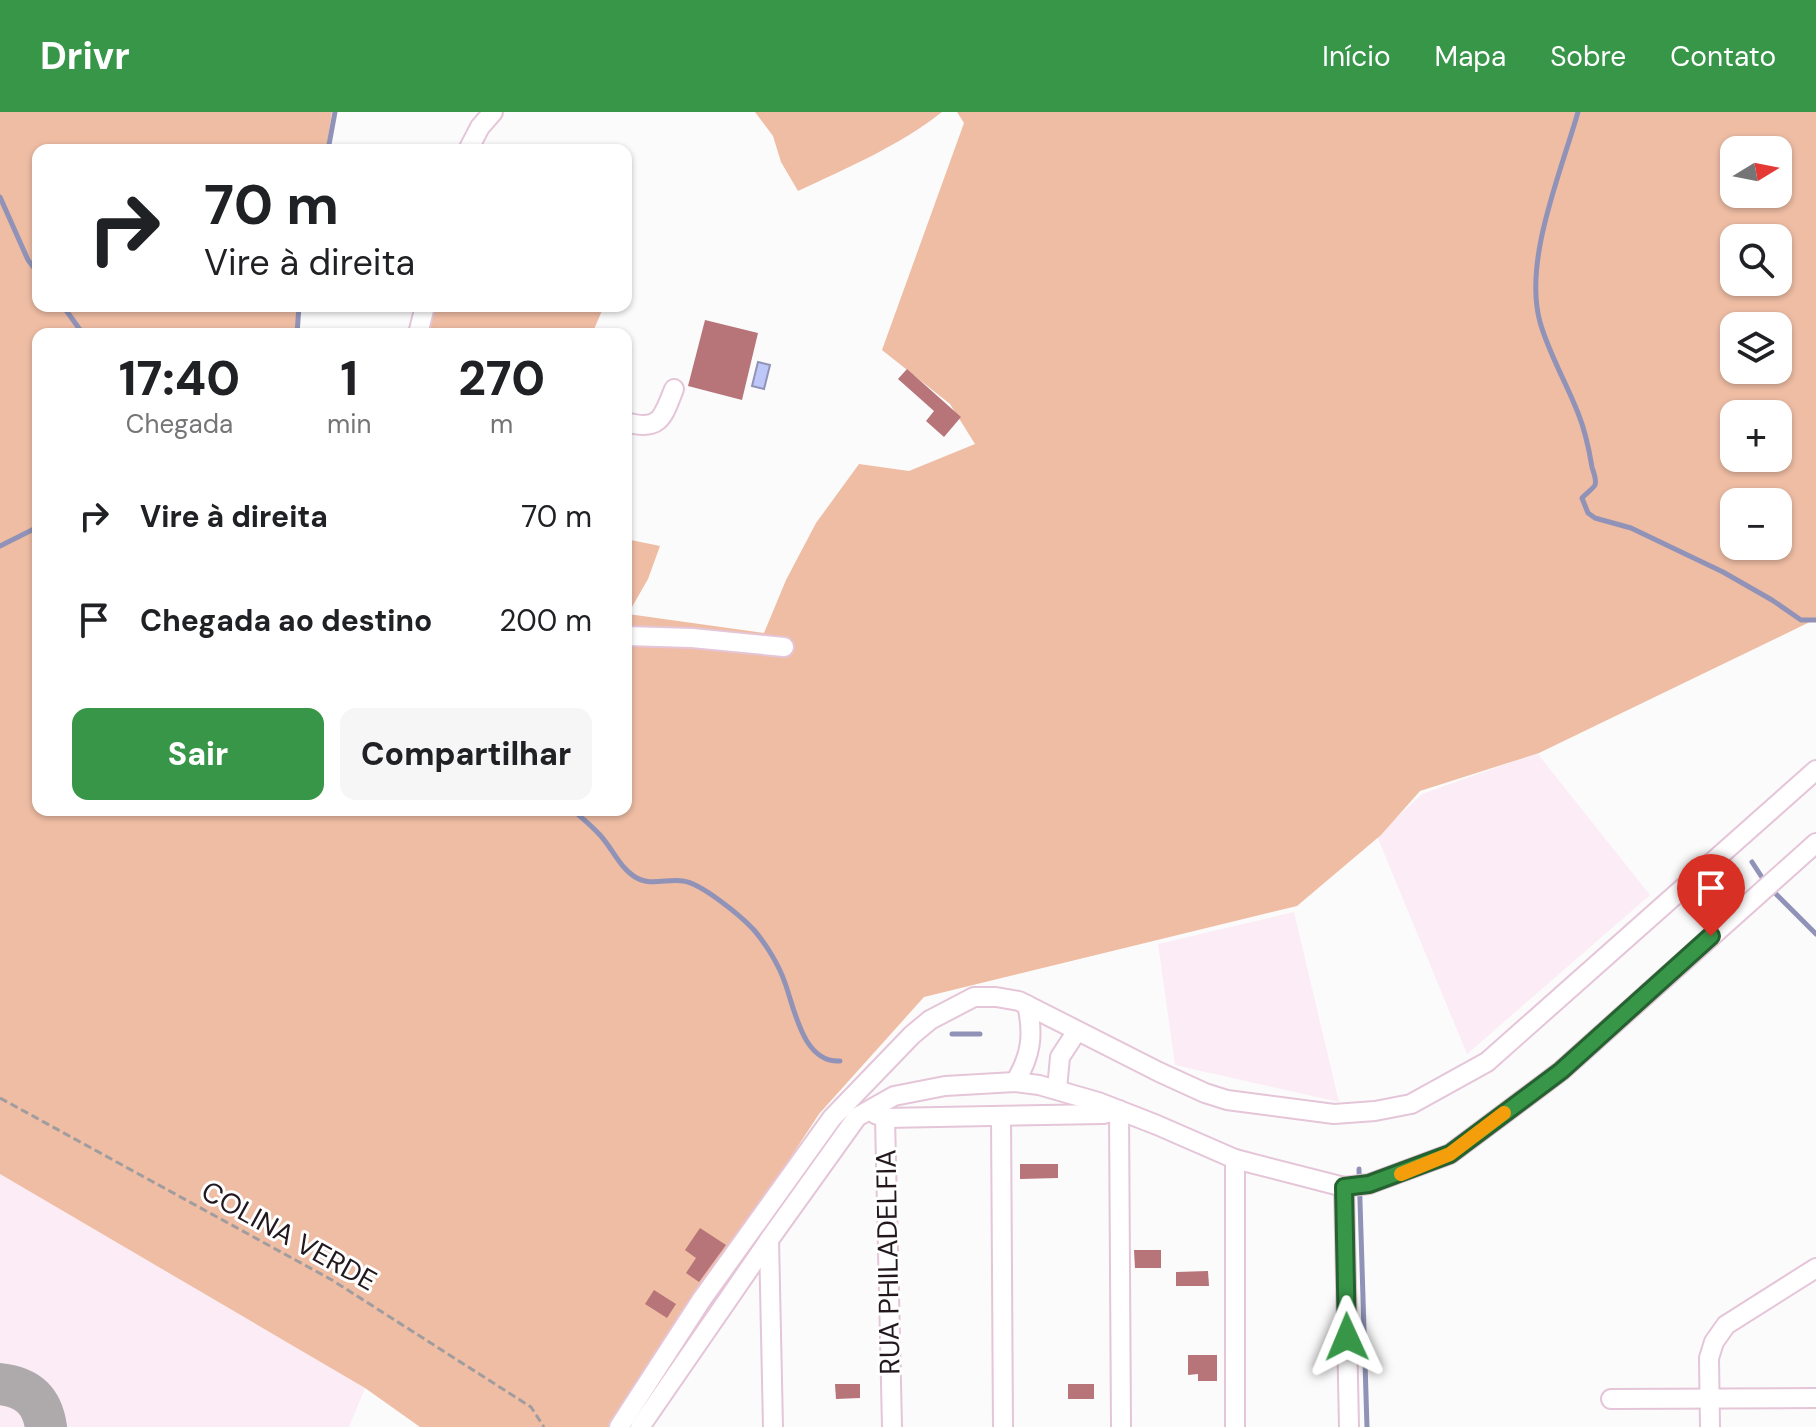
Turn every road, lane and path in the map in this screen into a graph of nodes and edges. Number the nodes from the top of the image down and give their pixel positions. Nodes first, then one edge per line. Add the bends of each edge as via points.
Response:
1 (493, 112) edge
2 (471, 144) edge
3 (674, 389) dead end
4 (632, 424) edge
5 (632, 636) edge
6 (784, 647) dead end
7 (1816, 770) edge
8 (1816, 843) edge
9 (1027, 1005) junction
10 (1077, 1031) junction
11 (1015, 1082) junction
12 (1057, 1089) junction
13 (0, 1098) edge
14 (1119, 1110) junction
15 (865, 1111) junction
16 (1001, 1116) junction
17 (885, 1118) junction
18 (1235, 1159) junction
19 (1355, 1186) junction
20 (769, 1240) junction
21 (1812, 1274) edge
22 (1816, 1398) edge
23 (1611, 1399) dead end
24 (1710, 1399) junction
25 (655, 1404) junction
26 (544, 1427) edge
27 (619, 1427) edge
28 (640, 1427) edge
29 (656, 1427) edge
30 (773, 1427) edge
31 (892, 1427) edge
32 (1003, 1427) edge
33 (1121, 1427) edge
34 (1235, 1427) edge
35 (1349, 1427) edge
36 (1710, 1427) edge

1 - 2 street
3 - 4 street via 655,424
5 - 6 street
7 - 10 street via 1487,1062 1411,1104 1334,1114 1227,1100
8 - 19 street via 1561,1071 1450,1154
9 - 10 street
9 - 11 street via 1031,1047
9 - 27 street via 974,997 912,1035 832,1118 702,1299
10 - 12 street via 1060,1057
11 - 12 street
11 - 15 street via 932,1088 894,1096
12 - 14 street
13 - 26 path, COLINA VERDE via 332,1280 531,1407
14 - 16 street
14 - 18 street
14 - 33 street
15 - 17 street, RUA PHILADELFIA
15 - 20 street
16 - 17 street
16 - 32 street
17 - 31 street, RUA PHILADELFIA
18 - 19 street
18 - 34 street
19 - 35 street
20 - 25 street
20 - 30 street
21 - 24 street via 1726,1325 1709,1358
22 - 24 street
23 - 24 street
24 - 36 street
25 - 28 street
25 - 29 street

